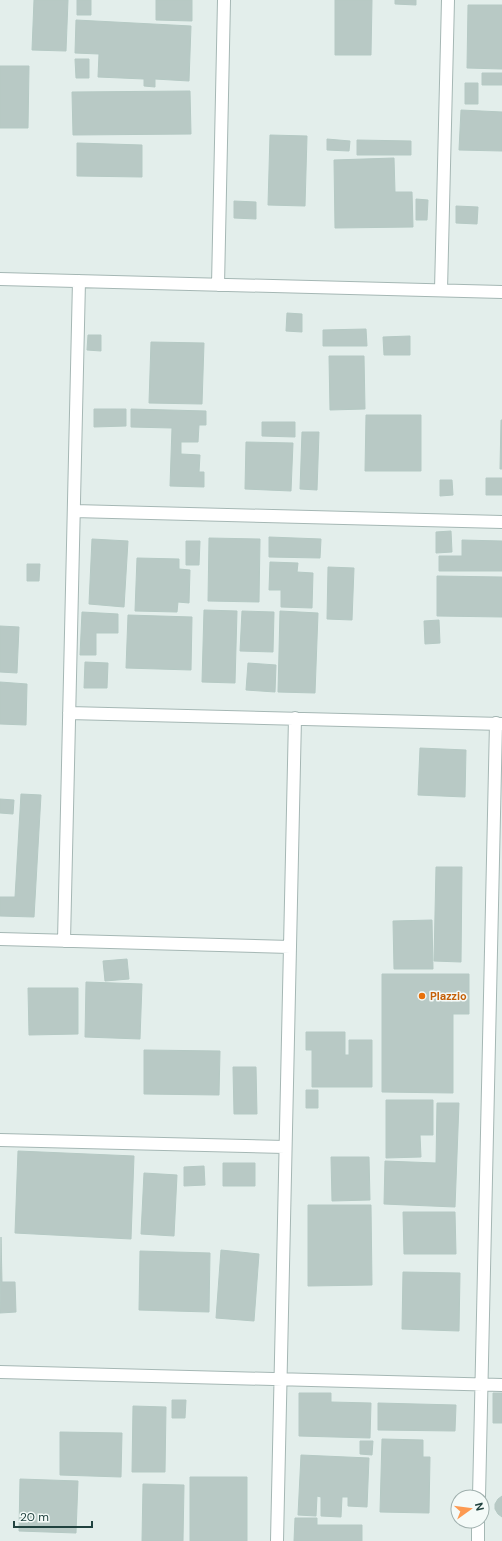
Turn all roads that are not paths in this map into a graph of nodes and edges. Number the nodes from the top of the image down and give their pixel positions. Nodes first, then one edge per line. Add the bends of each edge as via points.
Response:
1 (224, 0) edge
2 (448, 0) edge
3 (0, 279) edge
4 (79, 281) junction
5 (218, 285) junction
6 (441, 290) junction
7 (502, 292) edge
8 (74, 511) junction
9 (502, 522) edge
10 (69, 713) junction
11 (295, 718) junction
12 (499, 723) edge
13 (0, 939) edge
14 (64, 941) junction
15 (290, 947) junction
16 (0, 1140) edge
17 (285, 1147) junction
18 (0, 1372) edge
19 (280, 1379) junction
20 (481, 1384) junction
21 (502, 1385) edge
22 (479, 1489) edge
23 (478, 1529) edge
24 (277, 1541) edge
25 (478, 1541) edge

1 - 5 street
2 - 6 street
3 - 4 street
4 - 5 street
4 - 8 street
5 - 6 street
6 - 7 street
8 - 9 street
8 - 10 street
10 - 11 street
10 - 14 street
11 - 12 street
11 - 15 street
12 - 20 street
13 - 14 street
14 - 15 street
15 - 17 street
16 - 17 street
17 - 19 street
18 - 19 street
19 - 20 street
19 - 24 street
20 - 21 street
20 - 22 street
23 - 25 street

